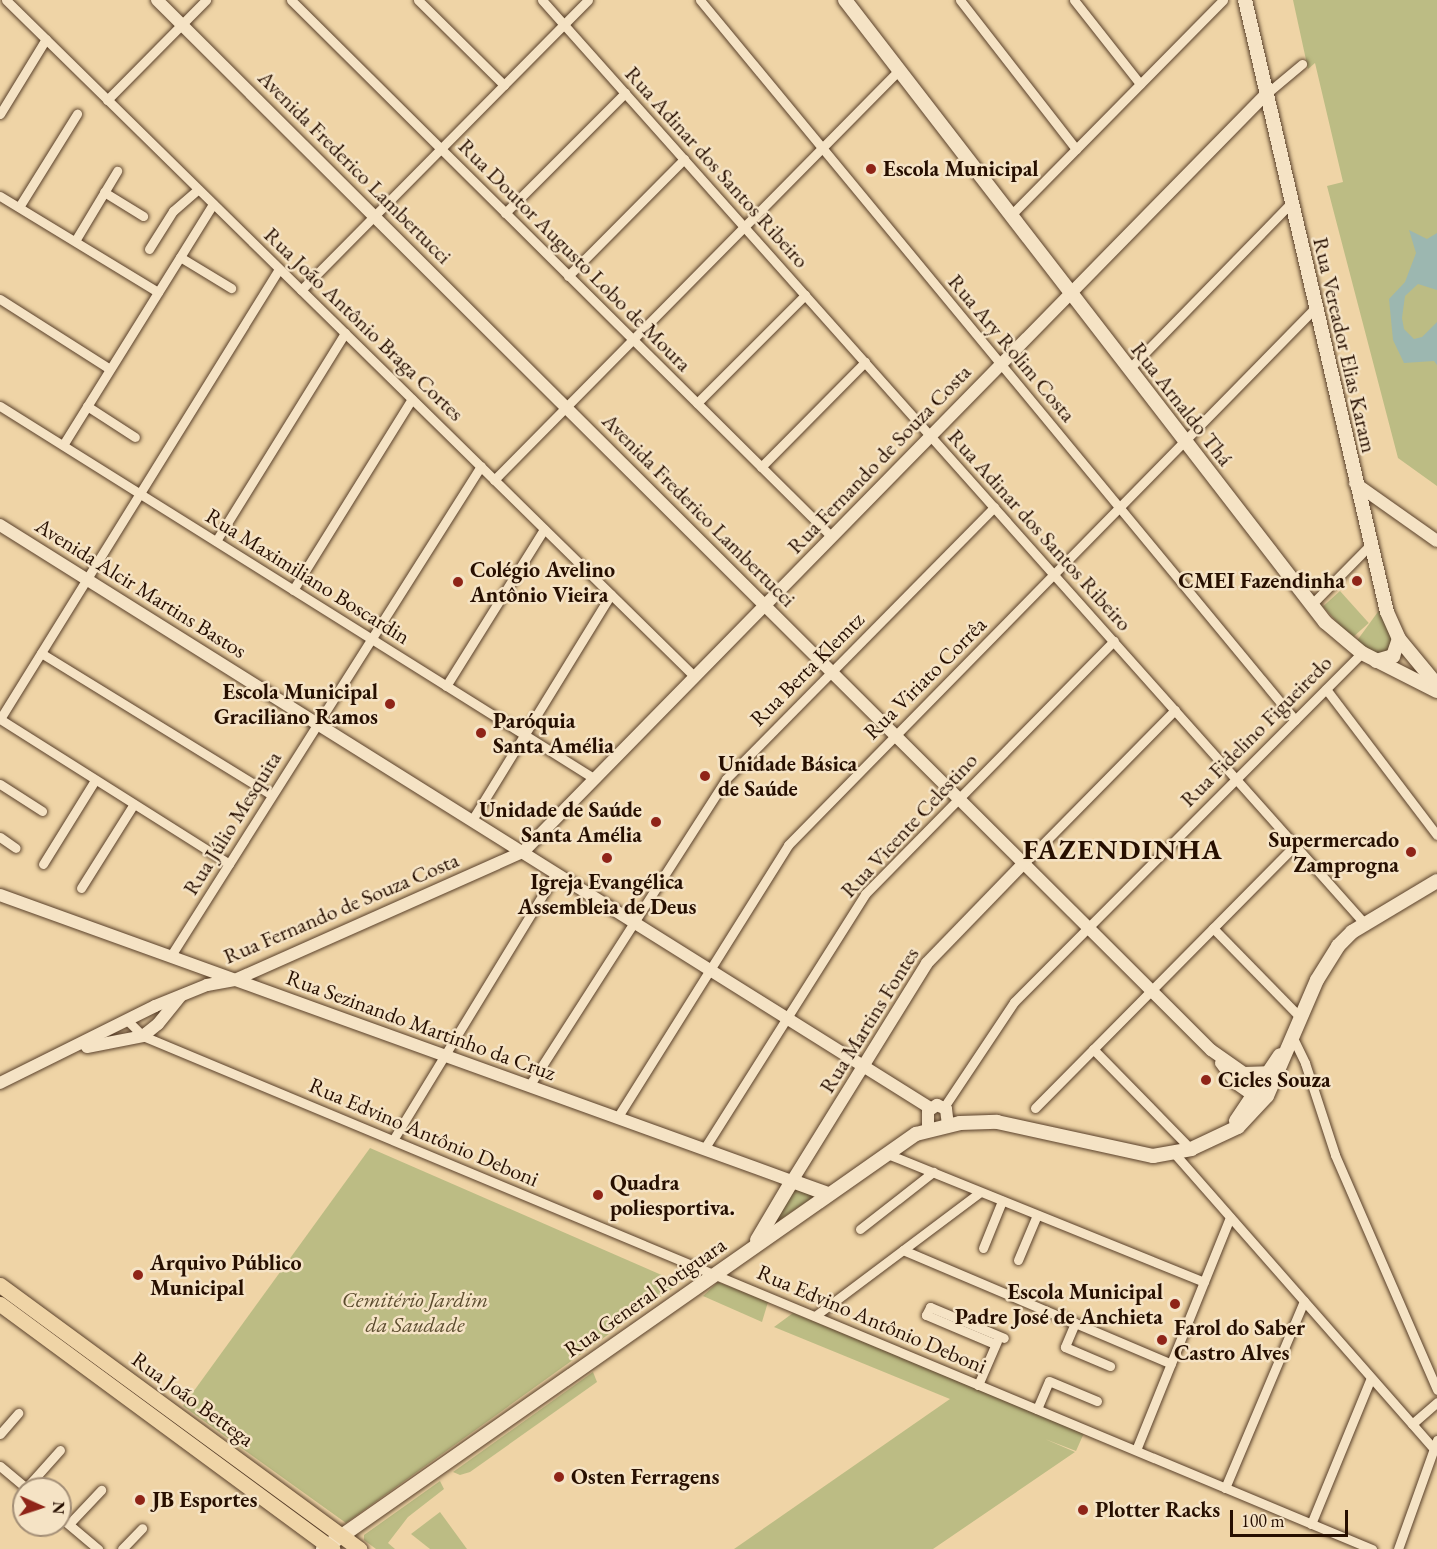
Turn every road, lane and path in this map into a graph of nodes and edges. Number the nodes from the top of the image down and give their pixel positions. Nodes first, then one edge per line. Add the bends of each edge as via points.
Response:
1 (6, 0) edge
2 (157, 0) edge
3 (206, 0) edge
4 (291, 0) edge
5 (418, 0) edge
6 (542, 0) edge
7 (588, 0) edge
8 (700, 0) edge
9 (845, 0) edge
10 (960, 0) edge
11 (1074, 0) edge
12 (1223, 0) edge
13 (1245, 0) edge
14 (564, 24) junction
15 (182, 25) junction
16 (46, 39) junction
17 (1302, 64) dead end
18 (899, 70) junction
19 (1140, 84) junction
20 (504, 85) junction
21 (625, 93) junction
22 (1266, 94) junction
23 (107, 100) junction
24 (0, 114) edge
25 (77, 114) dead end
26 (441, 149) junction
27 (821, 149) junction
28 (1076, 149) junction
29 (684, 159) junction
30 (117, 171) dead end
31 (198, 189) junction
32 (104, 192) junction
33 (0, 196) edge
34 (1291, 202) junction
35 (213, 204) junction
36 (19, 207) junction
37 (506, 213) junction
38 (1011, 215) junction
39 (143, 216) dead end
40 (374, 216) junction
41 (744, 226) junction
42 (75, 241) junction
43 (149, 249) dead end
44 (180, 257) junction
45 (279, 269) junction
46 (568, 276) junction
47 (231, 288) dead end
48 (301, 290) junction
49 (158, 292) junction
50 (1071, 293) junction
51 (805, 295) junction
52 (0, 299) edge
53 (1315, 308) junction
54 (345, 333) junction
55 (632, 339) junction
56 (865, 362) junction
57 (1000, 365) junction
58 (110, 369) junction
59 (1129, 369) junction
60 (412, 399) junction
61 (697, 404) junction
62 (0, 406) edge
63 (87, 406) junction
64 (566, 407) junction
65 (931, 436) junction
66 (135, 437) dead end
67 (1184, 441) junction
68 (63, 445) junction
69 (481, 466) junction
70 (761, 467) junction
71 (494, 480) junction
72 (1354, 482) junction
73 (140, 494) junction
74 (994, 507) junction
75 (1119, 508) junction
76 (1393, 513) junction
77 (1363, 520) junction
78 (0, 525) edge
79 (544, 529) junction
80 (832, 537) junction
81 (216, 542) junction
82 (1437, 542) edge
83 (1369, 546) junction
84 (1054, 574) junction
85 (87, 579) junction
86 (293, 590) junction
87 (611, 594) junction
88 (765, 605) junction
89 (1311, 605) junction
90 (371, 639) junction
91 (1399, 639) junction
92 (1114, 641) junction
93 (41, 653) junction
94 (1362, 653) junction
95 (1376, 661) junction
96 (832, 672) junction
97 (695, 677) junction
98 (1437, 684) edge
99 (446, 686) junction
100 (1326, 688) junction
101 (1437, 691) edge
102 (1175, 710) junction
103 (0, 719) edge
104 (1295, 720) junction
105 (318, 724) junction
106 (524, 735) junction
107 (896, 735) junction
108 (595, 779) junction
109 (1236, 779) junction
110 (95, 780) junction
111 (0, 784) edge
112 (272, 795) junction
113 (959, 798) junction
114 (134, 804) junction
115 (42, 811) dead end
116 (471, 820) junction
117 (1437, 835) edge
118 (0, 837) edge
119 (1295, 845) junction
120 (16, 848) dead end
121 (523, 852) junction
122 (1024, 863) junction
123 (43, 864) dead end
124 (229, 864) junction
125 (556, 873) junction
126 (1437, 881) edge
127 (81, 888) dead end
128 (0, 895) edge
129 (634, 922) junction
130 (1365, 924) junction
131 (1088, 927) junction
132 (1213, 928) junction
133 (170, 957) junction
134 (710, 970) junction
135 (235, 980) junction
136 (1152, 990) junction
137 (181, 996) junction
138 (1300, 1017) junction
139 (787, 1018) junction
140 (129, 1022) junction
141 (143, 1036) junction
142 (1291, 1039) junction
143 (76, 1048) junction
144 (1093, 1049) junction
145 (1211, 1050) junction
146 (444, 1056) junction
147 (863, 1066) junction
148 (1270, 1078) junction
149 (0, 1083) edge
150 (529, 1086) junction
151 (1254, 1096) junction
152 (944, 1107) junction
153 (930, 1108) junction
154 (1035, 1108) dead end
155 (617, 1118) junction
156 (948, 1125) junction
157 (928, 1130) junction
158 (1217, 1138) junction
159 (393, 1140) junction
160 (704, 1149) junction
161 (1191, 1149) junction
162 (885, 1153) junction
163 (1174, 1154) junction
164 (933, 1172) junction
165 (792, 1181) junction
166 (980, 1192) junction
167 (827, 1194) junction
168 (1002, 1201) junction
169 (1037, 1215) junction
170 (1230, 1217) junction
171 (860, 1228) dead end
172 (753, 1246) junction
173 (983, 1248) dead end
174 (903, 1250) junction
175 (1018, 1260) dead end
176 (713, 1274) junction
177 (1203, 1282) junction
178 (0, 1286) edge
179 (1304, 1301) junction
180 (0, 1304) edge
181 (815, 1316) junction
182 (1075, 1323) junction
183 (999, 1339) junction
184 (79, 1353) junction
185 (1171, 1364) junction
186 (1110, 1366) dead end
187 (1371, 1378) junction
188 (978, 1384) junction
189 (1437, 1390) edge
190 (1097, 1401) dead end
191 (1437, 1402) edge
192 (1037, 1409) junction
193 (18, 1413) dead end
194 (1412, 1424) junction
195 (0, 1434) edge
196 (1435, 1444) edge
197 (60, 1450) dead end
198 (1136, 1450) junction
199 (0, 1466) edge
200 (13, 1477) edge
201 (37, 1477) edge
202 (1226, 1488) junction
203 (101, 1490) dead end
204 (72, 1521) edge
205 (1311, 1524) junction
206 (72, 1527) edge
207 (142, 1528) dead end
208 (331, 1545) edge
209 (98, 1549) edge
210 (122, 1549) edge
211 (359, 1549) edge
212 (1372, 1549) edge
213 (1398, 1549) edge

1 - 16 street, Rua João Antônio Braga Cortes
2 - 15 street, Avenida Frederico Lambertucci
3 - 15 street
4 - 26 street, Rua Doutor Augusto Lobo de Moura
5 - 20 street
6 - 14 street, Rua Adinar dos Santos Ribeiro
7 - 14 street
8 - 27 street, Rua Ary Rolim Costa
9 - 18 main road, Rua Arnaldo Thá
10 - 28 street
11 - 19 street
12 - 19 street
13 - 22 main road, Rua Vereador Elias Karam
14 - 20 street
14 - 21 street, Rua Adinar dos Santos Ribeiro
15 - 23 street
15 - 40 street, Avenida Frederico Lambertucci
16 - 23 street, Rua João Antônio Braga Cortes
16 - 24 street
17 - 22 street, Rua Fernando de Souza Costa
18 - 27 street
18 - 38 main road, Rua Arnaldo Thá via 911,79
19 - 28 street
20 - 26 street
21 - 29 street, Rua Adinar dos Santos Ribeiro
21 - 37 street
22 - 34 main road, Rua Vereador Elias Karam
22 - 50 street, Rua Fernando de Souza Costa
23 - 31 street, Rua João Antônio Braga Cortes
25 - 36 street
26 - 37 street, Rua Doutor Augusto Lobo de Moura
26 - 40 street
27 - 41 street
27 - 57 street, Rua Ary Rolim Costa
28 - 38 street
29 - 41 street, Rua Adinar dos Santos Ribeiro
29 - 46 street
30 - 32 street
31 - 35 street, Rua João Antônio Braga Cortes
31 - 43 street via 173,210
32 - 39 street
32 - 42 street
33 - 36 street
34 - 53 main road, Rua Vereador Elias Karam
34 - 59 street
35 - 44 street
35 - 45 street, Rua João Antônio Braga Cortes
36 - 42 street
37 - 46 street, Rua Doutor Augusto Lobo de Moura
38 - 50 main road, Rua Arnaldo Thá
40 - 48 street
40 - 64 street, Avenida Frederico Lambertucci
41 - 51 street, Rua Adinar dos Santos Ribeiro
41 - 55 street
42 - 49 street
44 - 47 street
44 - 49 street
45 - 48 street, Rua João Antônio Braga Cortes
45 - 73 street
46 - 55 street, Rua Doutor Augusto Lobo de Moura
48 - 54 street, Rua João Antônio Braga Cortes
49 - 58 street
50 - 57 street, Rua Fernando de Souza Costa
50 - 59 main road, Rua Arnaldo Thá
51 - 56 street, Rua Adinar dos Santos Ribeiro
51 - 61 street
52 - 58 street
53 - 67 street, Rua Viriato Corrêa
53 - 72 main road, Rua Vereador Elias Karam
54 - 60 street, Rua João Antônio Braga Cortes
54 - 81 street
55 - 61 street, Rua Doutor Augusto Lobo de Moura
55 - 64 street
56 - 65 street, Rua Adinar dos Santos Ribeiro
56 - 70 street
57 - 65 street, Rua Fernando de Souza Costa
57 - 75 street, Rua Ary Rolim Costa
58 - 63 street
59 - 67 main road, Rua Arnaldo Thá
60 - 69 street, Rua João Antônio Braga Cortes
60 - 86 street
61 - 70 street, Rua Doutor Augusto Lobo de Moura
62 - 68 street, Rua Maximiliano Boscardin
63 - 66 street
63 - 68 street
64 - 71 street
64 - 88 street, Avenida Frederico Lambertucci
65 - 74 street, Rua Adinar dos Santos Ribeiro
65 - 80 street, Rua Fernando de Souza Costa
67 - 75 street, Rua Viriato Corrêa
67 - 89 main road, Rua Arnaldo Thá
68 - 73 street, Rua Maximiliano Boscardin
69 - 71 street, Rua João Antônio Braga Cortes
69 - 90 street, Rua Júlio Mesquita
70 - 80 street, Rua Doutor Augusto Lobo de Moura
71 - 79 street, Rua João Antônio Braga Cortes
72 - 76 street
72 - 77 main road, Rua Vereador Elias Karam
73 - 81 street, Rua Maximiliano Boscardin
73 - 85 street
74 - 84 street, Rua Adinar dos Santos Ribeiro
74 - 96 street, Rua Berta Klemtz
75 - 84 street, Rua Viriato Corrêa
75 - 104 street, Rua Ary Rolim Costa
76 - 77 street via 1374,509
76 - 82 street
77 - 83 main road, Rua Vereador Elias Karam
78 - 85 street, Avenida Alcir Martins Bastos
79 - 87 street, Rua João Antônio Braga Cortes
79 - 99 street
80 - 88 street, Rua Fernando de Souza Costa
81 - 86 street, Rua Maximiliano Boscardin
83 - 89 street
83 - 91 main road, Rua Vereador Elias Karam
84 - 92 street, Rua Adinar dos Santos Ribeiro
84 - 107 street, Rua Viriato Corrêa
85 - 93 street
85 - 105 street, Avenida Alcir Martins Bastos
86 - 90 street, Rua Maximiliano Boscardin
87 - 97 street, Rua João Antônio Braga Cortes
87 - 106 street
88 - 96 street, Avenida Frederico Lambertucci
88 - 97 street, Rua Fernando de Souza Costa
89 - 94 main road, Rua Arnaldo Thá via 1332,631
90 - 99 street, Rua Maximiliano Boscardin
90 - 105 street, Rua Júlio Mesquita
91 - 95 main road via 1393,656
91 - 98 main road, Rua Vereador Elias Karam
92 - 102 street, Rua Adinar dos Santos Ribeiro
92 - 113 street, Rua Vicente Celestino
93 - 103 street
93 - 112 street
94 - 95 main road, Rua Arnaldo Thá
94 - 100 street, Rua Fidelino Figueiredo
95 - 101 main road, Rua Arnaldo Thá
96 - 107 street, Avenida Frederico Lambertucci
96 - 129 street, Rua Berta Klemtz via 726,779
97 - 108 street, Rua Fernando de Souza Costa
99 - 106 street, Rua Maximiliano Boscardin
100 - 104 street, Rua Fidelino Figueiredo
100 - 117 street
102 - 109 street, Rua Adinar dos Santos Ribeiro
102 - 122 street, Rua Martins Fontes
103 - 110 street
104 - 109 street, Rua Fidelino Figueiredo
105 - 112 street, Rua Júlio Mesquita
105 - 116 street, Avenida Alcir Martins Bastos
106 - 108 street, Rua Maximiliano Boscardin
106 - 116 street
107 - 113 street, Avenida Frederico Lambertucci
107 - 134 street, Rua Viriato Corrêa via 788,845
108 - 121 street, Rua Fernando de Souza Costa
109 - 119 street, Rua Adinar dos Santos Ribeiro
109 - 131 street, Rua Fidelino Figueiredo
110 - 114 street
110 - 123 street
111 - 115 street
112 - 124 street, Rua Júlio Mesquita
113 - 122 street, Avenida Frederico Lambertucci
113 - 139 street, Rua Vicente Celestino via 865,894
114 - 124 street
114 - 127 street
116 - 121 street, Avenida Alcir Martins Bastos
118 - 120 street
119 - 130 street, Rua Adinar dos Santos Ribeiro
119 - 132 street
121 - 125 street, Avenida Alcir Martins Bastos
121 - 135 street, Rua Fernando de Souza Costa
122 - 131 street, Avenida Frederico Lambertucci
122 - 147 street, Rua Martins Fontes via 934,955
124 - 133 street, Rua Júlio Mesquita
125 - 129 street, Avenida Alcir Martins Bastos
125 - 146 street
126 - 130 main road, Rua General Potiguara
128 - 133 street, Rua Sezinando Martinho da Cruz
129 - 134 street, Avenida Alcir Martins Bastos
129 - 150 street, Rua Berta Klemtz
130 - 138 main road, Rua General Potiguara via 1329,956
131 - 136 street, Avenida Frederico Lambertucci
131 - 152 street, Rua Fidelino Figueiredo via 1005,1012
132 - 136 street
132 - 138 street
133 - 135 street, Rua Sezinando Martinho da Cruz
134 - 139 street, Avenida Alcir Martins Bastos
134 - 155 street, Rua Viriato Corrêa
135 - 137 street, Rua Fernando de Souza Costa
135 - 146 street, Rua Sezinando Martinho da Cruz
136 - 144 street
136 - 145 street, Avenida Frederico Lambertucci
137 - 140 street, Rua Fernando de Souza Costa
137 - 141 street, Rua Fernando de Souza Costa
138 - 142 main road, Rua General Potiguara
139 - 147 street, Avenida Alcir Martins Bastos
139 - 160 street, Rua Vicente Celestino
140 - 141 street, Rua Edvino Antônio Deboni
140 - 143 street, Rua Fernando de Souza Costa
141 - 143 street, Rua Fernando de Souza Costa
141 - 159 street, Rua Edvino Antônio Deboni
142 - 148 main road, Rua General Potiguara
142 - 189 street via 1305,1063 1335,1155
143 - 149 street, Rua Fernando de Souza Costa
144 - 154 street
144 - 161 street
145 - 148 street, Avenida Frederico Lambertucci via 1244,1073
145 - 151 street, Avenida Frederico Lambertucci via 1237,1084
146 - 150 street, Rua Sezinando Martinho da Cruz
146 - 159 street
147 - 153 street, Avenida Alcir Martins Bastos
147 - 165 street, Rua Martins Fontes
148 - 151 main road
148 - 158 main road, Rua General Potiguara via 1255,1113
150 - 155 street, Rua Sezinando Martinho da Cruz
151 - 158 main road, Rua General Potiguara via 1240,1117
152 - 153 street
152 - 156 street
153 - 157 street
155 - 160 street, Rua Sezinando Martinho da Cruz
156 - 157 main road, Rua General Potiguara
156 - 163 main road, Rua General Potiguara via 1008,1124 1130,1153
157 - 162 main road, Rua General Potiguara
158 - 161 main road, Rua General Potiguara
159 - 176 street, Rua Edvino Antônio Deboni
160 - 165 street, Rua Sezinando Martinho da Cruz
161 - 163 main road, Rua General Potiguara
162 - 164 street
162 - 167 main road, Rua General Potiguara
163 - 170 street
164 - 166 street
164 - 171 street
165 - 167 main road, Rua Sezinando Martinho da Cruz
165 - 172 main road, Rua Martins Fontes
166 - 168 street
166 - 174 street
167 - 172 main road, Rua General Potiguara
168 - 169 street
168 - 173 street
169 - 175 street
169 - 177 street
170 - 177 street
170 - 179 street
172 - 176 main road, Rua General Potiguara
174 - 181 street
174 - 182 street
176 - 181 street, Rua Edvino Antônio Deboni
176 - 208 main road, Rua General Potiguara
177 - 185 street
178 - 184 main road, Rua João Bettega
179 - 187 street
179 - 202 street
180 - 184 main road, Rua João Bettega
181 - 188 street, Rua Edvino Antônio Deboni
182 - 185 street
182 - 186 street via 1065,1347
183 - 183 street via 930,1307 926,1315
183 - 188 street
184 - 208 main road, Rua João Bettega
185 - 198 street
187 - 194 street
187 - 205 street
188 - 192 street, Rua Edvino Antônio Deboni
190 - 192 street via 1049,1381
191 - 194 street
192 - 198 street, Rua Edvino Antônio Deboni
193 - 195 street
194 - 196 street
196 - 213 street
197 - 201 street
198 - 202 street, Rua Edvino Antônio Deboni
199 - 200 street
202 - 205 street, Rua Edvino Antônio Deboni
203 - 204 street
205 - 212 street, Rua Edvino Antônio Deboni
206 - 209 street
207 - 210 street
208 - 211 main road, Rua João Bettega

